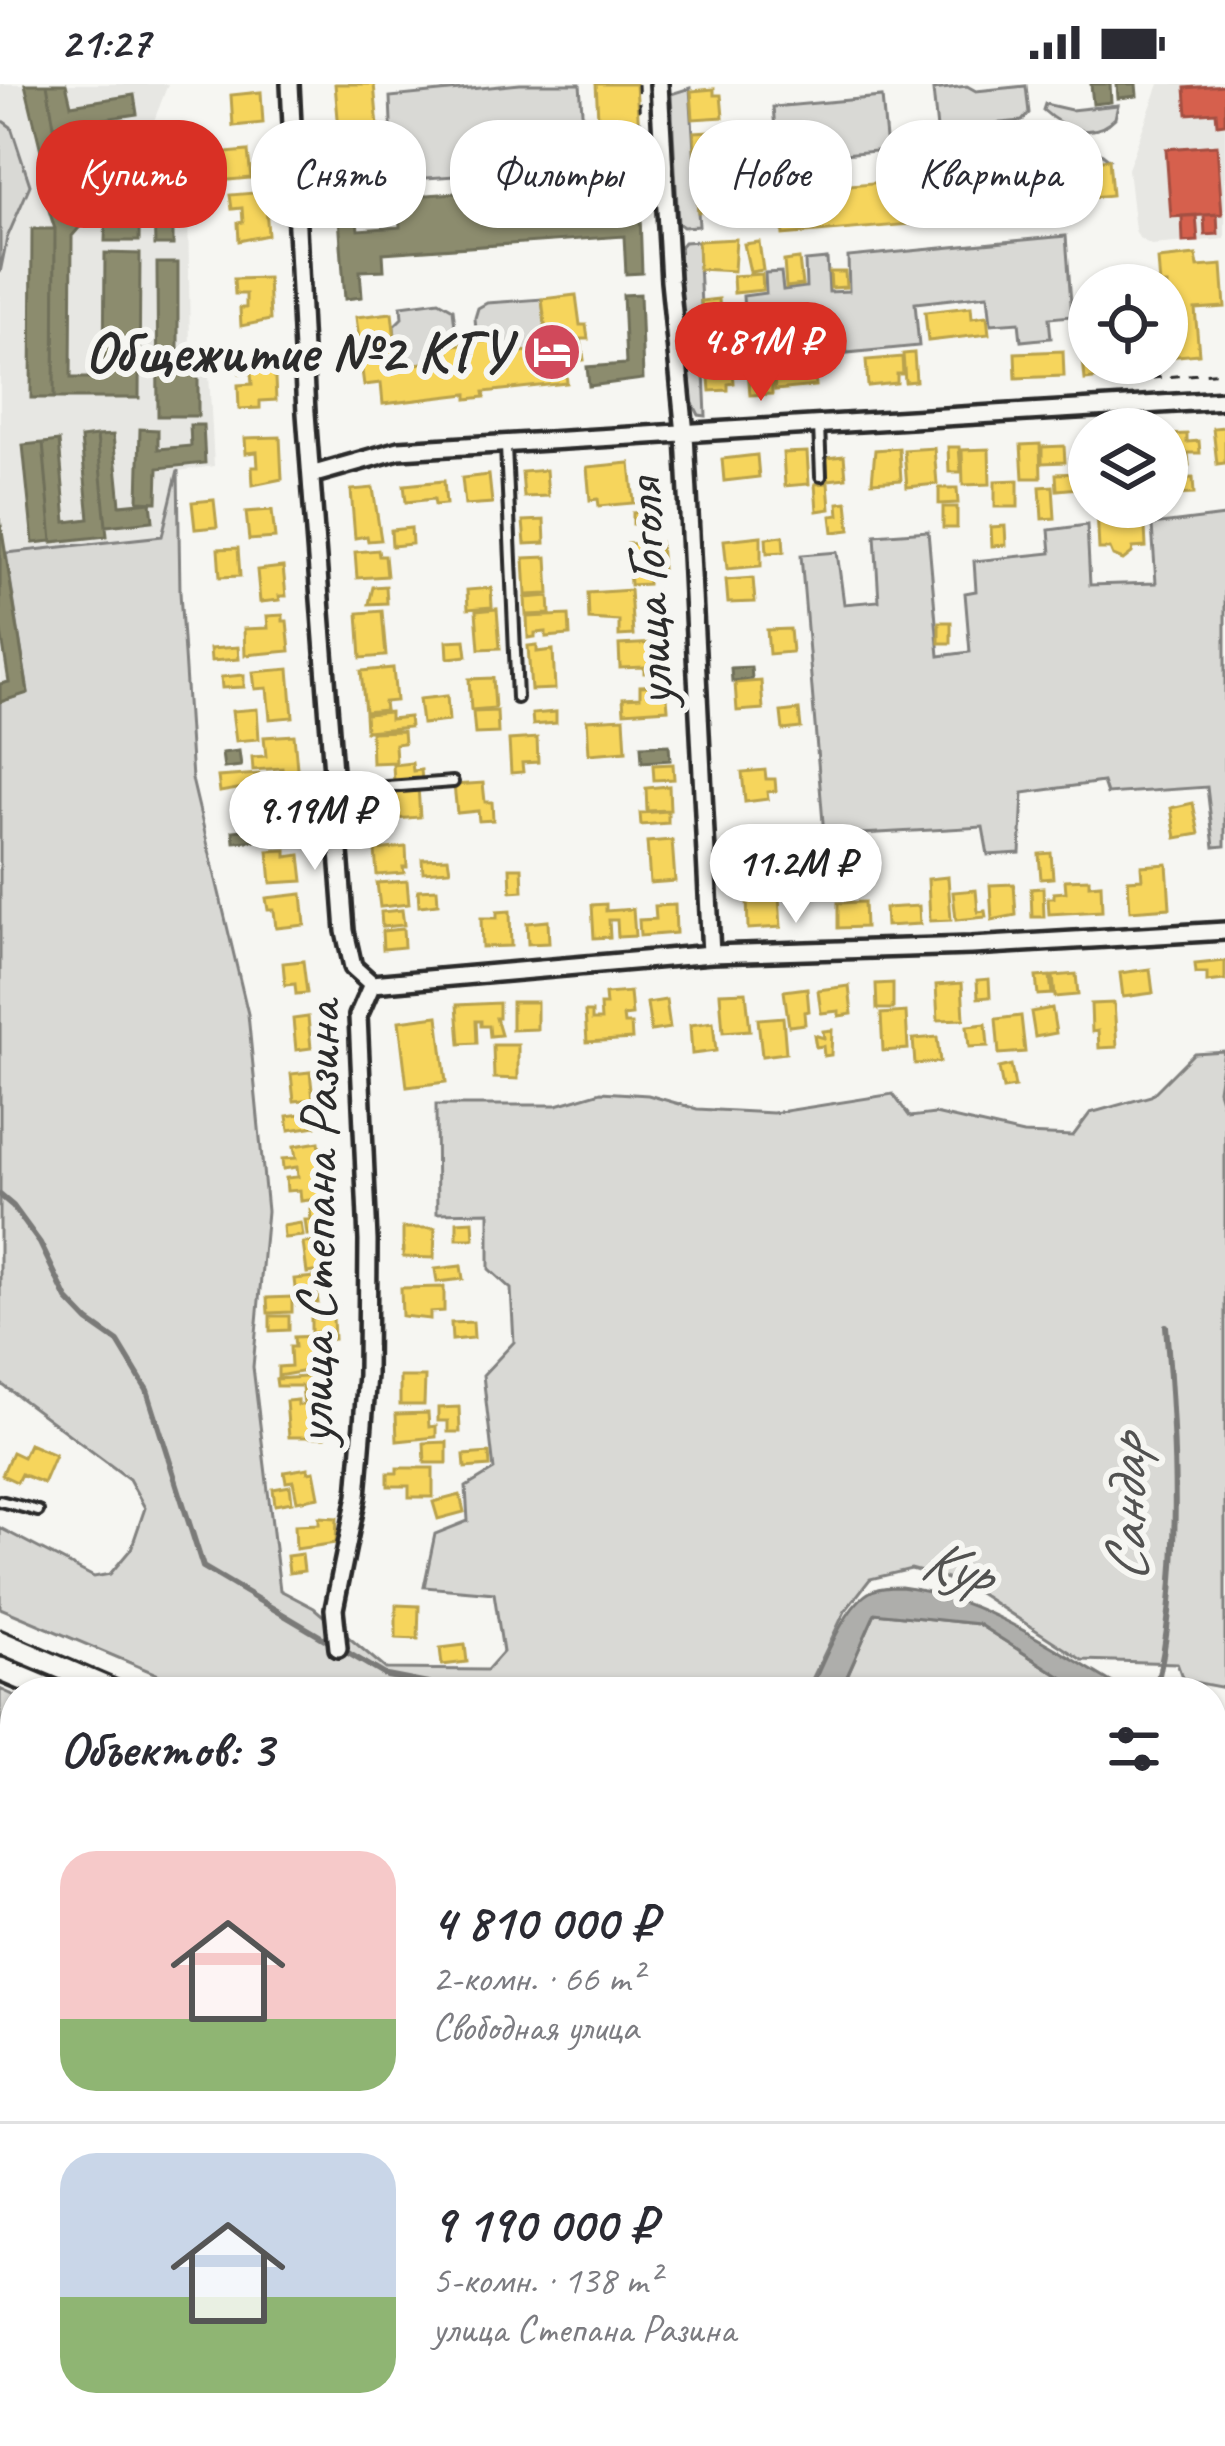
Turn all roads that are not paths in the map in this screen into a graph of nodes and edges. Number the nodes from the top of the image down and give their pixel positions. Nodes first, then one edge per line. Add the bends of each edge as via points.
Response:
1 (290, 84) edge
2 (659, 84) edge
3 (1225, 400) edge
4 (819, 425) junction
5 (685, 434) junction
6 (506, 446) junction
7 (311, 475) junction
8 (821, 476) dead end
9 (517, 698) dead end
10 (453, 782) dead end
11 (334, 791) junction
12 (1225, 932) edge
13 (711, 954) junction
14 (371, 984) junction
15 (0, 1501) edge
16 (38, 1511) dead end
17 (338, 1648) dead end

1 - 7 street, улица Степана Разина
2 - 5 street, улица Гоголя
3 - 4 street
4 - 5 street
4 - 8 lane
5 - 6 street
5 - 13 street, улица Гоголя
6 - 7 street via 398,450
6 - 9 lane
7 - 11 street, улица Степана Разина
10 - 11 lane
11 - 14 street, улица Степана Разина via 344,931 353,967
12 - 13 street
13 - 14 street
14 - 17 street, улица Степана Разина via 358,1016 367,1376 357,1496 334,1609
15 - 16 lane

